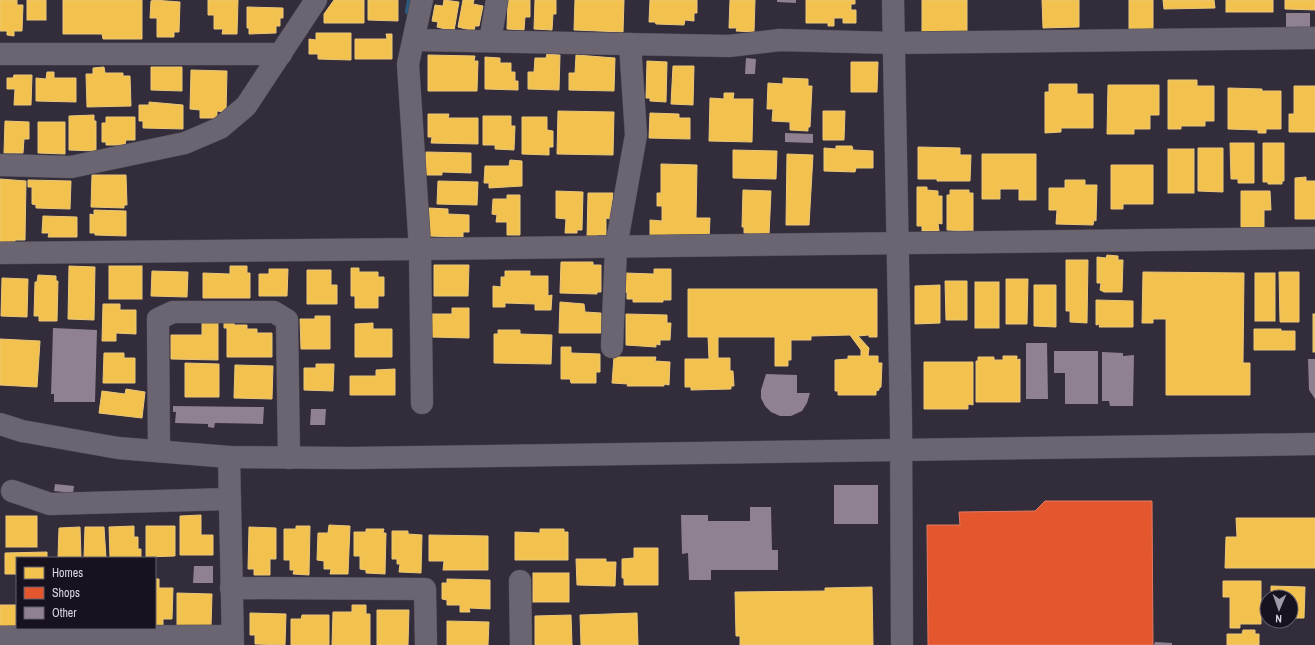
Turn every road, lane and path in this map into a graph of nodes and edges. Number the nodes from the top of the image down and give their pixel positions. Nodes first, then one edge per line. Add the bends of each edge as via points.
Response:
1 (316, 0) edge
2 (422, 0) edge
3 (497, 0) edge
4 (893, 0) edge
5 (1315, 38) edge
6 (414, 40) junction
7 (490, 40) junction
8 (894, 43) junction
9 (630, 44) junction
10 (0, 54) edge
11 (281, 54) junction
12 (0, 165) edge
13 (1315, 238) edge
14 (899, 244) junction
15 (616, 247) junction
16 (420, 249) junction
17 (0, 253) edge
18 (612, 347) dead end
19 (422, 402) dead end
20 (0, 424) edge
21 (1315, 444) edge
22 (901, 448) junction
23 (159, 451) junction
24 (230, 458) junction
25 (289, 458) junction
26 (12, 491) dead end
27 (230, 499) junction
28 (520, 581) dead end
29 (231, 588) junction
30 (0, 637) edge
31 (232, 641) edge
32 (426, 645) edge
33 (521, 645) edge
34 (902, 645) edge

1 - 11 street
2 - 6 street
3 - 7 street
4 - 8 street
5 - 8 street
6 - 7 street
6 - 16 street via 408,64
7 - 9 street
8 - 9 street via 780,40 729,46
8 - 14 street
9 - 15 street via 636,135
10 - 11 street
11 - 12 street via 246,106 220,128 185,143 72,166
13 - 14 street
14 - 15 street
14 - 22 street
15 - 16 street
15 - 18 street
16 - 17 street
16 - 19 street
20 - 23 street via 22,431
21 - 22 street
22 - 25 street
22 - 34 street
23 - 24 street
23 - 25 street via 158,319 173,312 274,312 287,320
24 - 25 street
24 - 27 street
26 - 27 street via 50,504
27 - 29 street
28 - 33 street
29 - 31 street
29 - 32 street via 425,589
30 - 31 street

